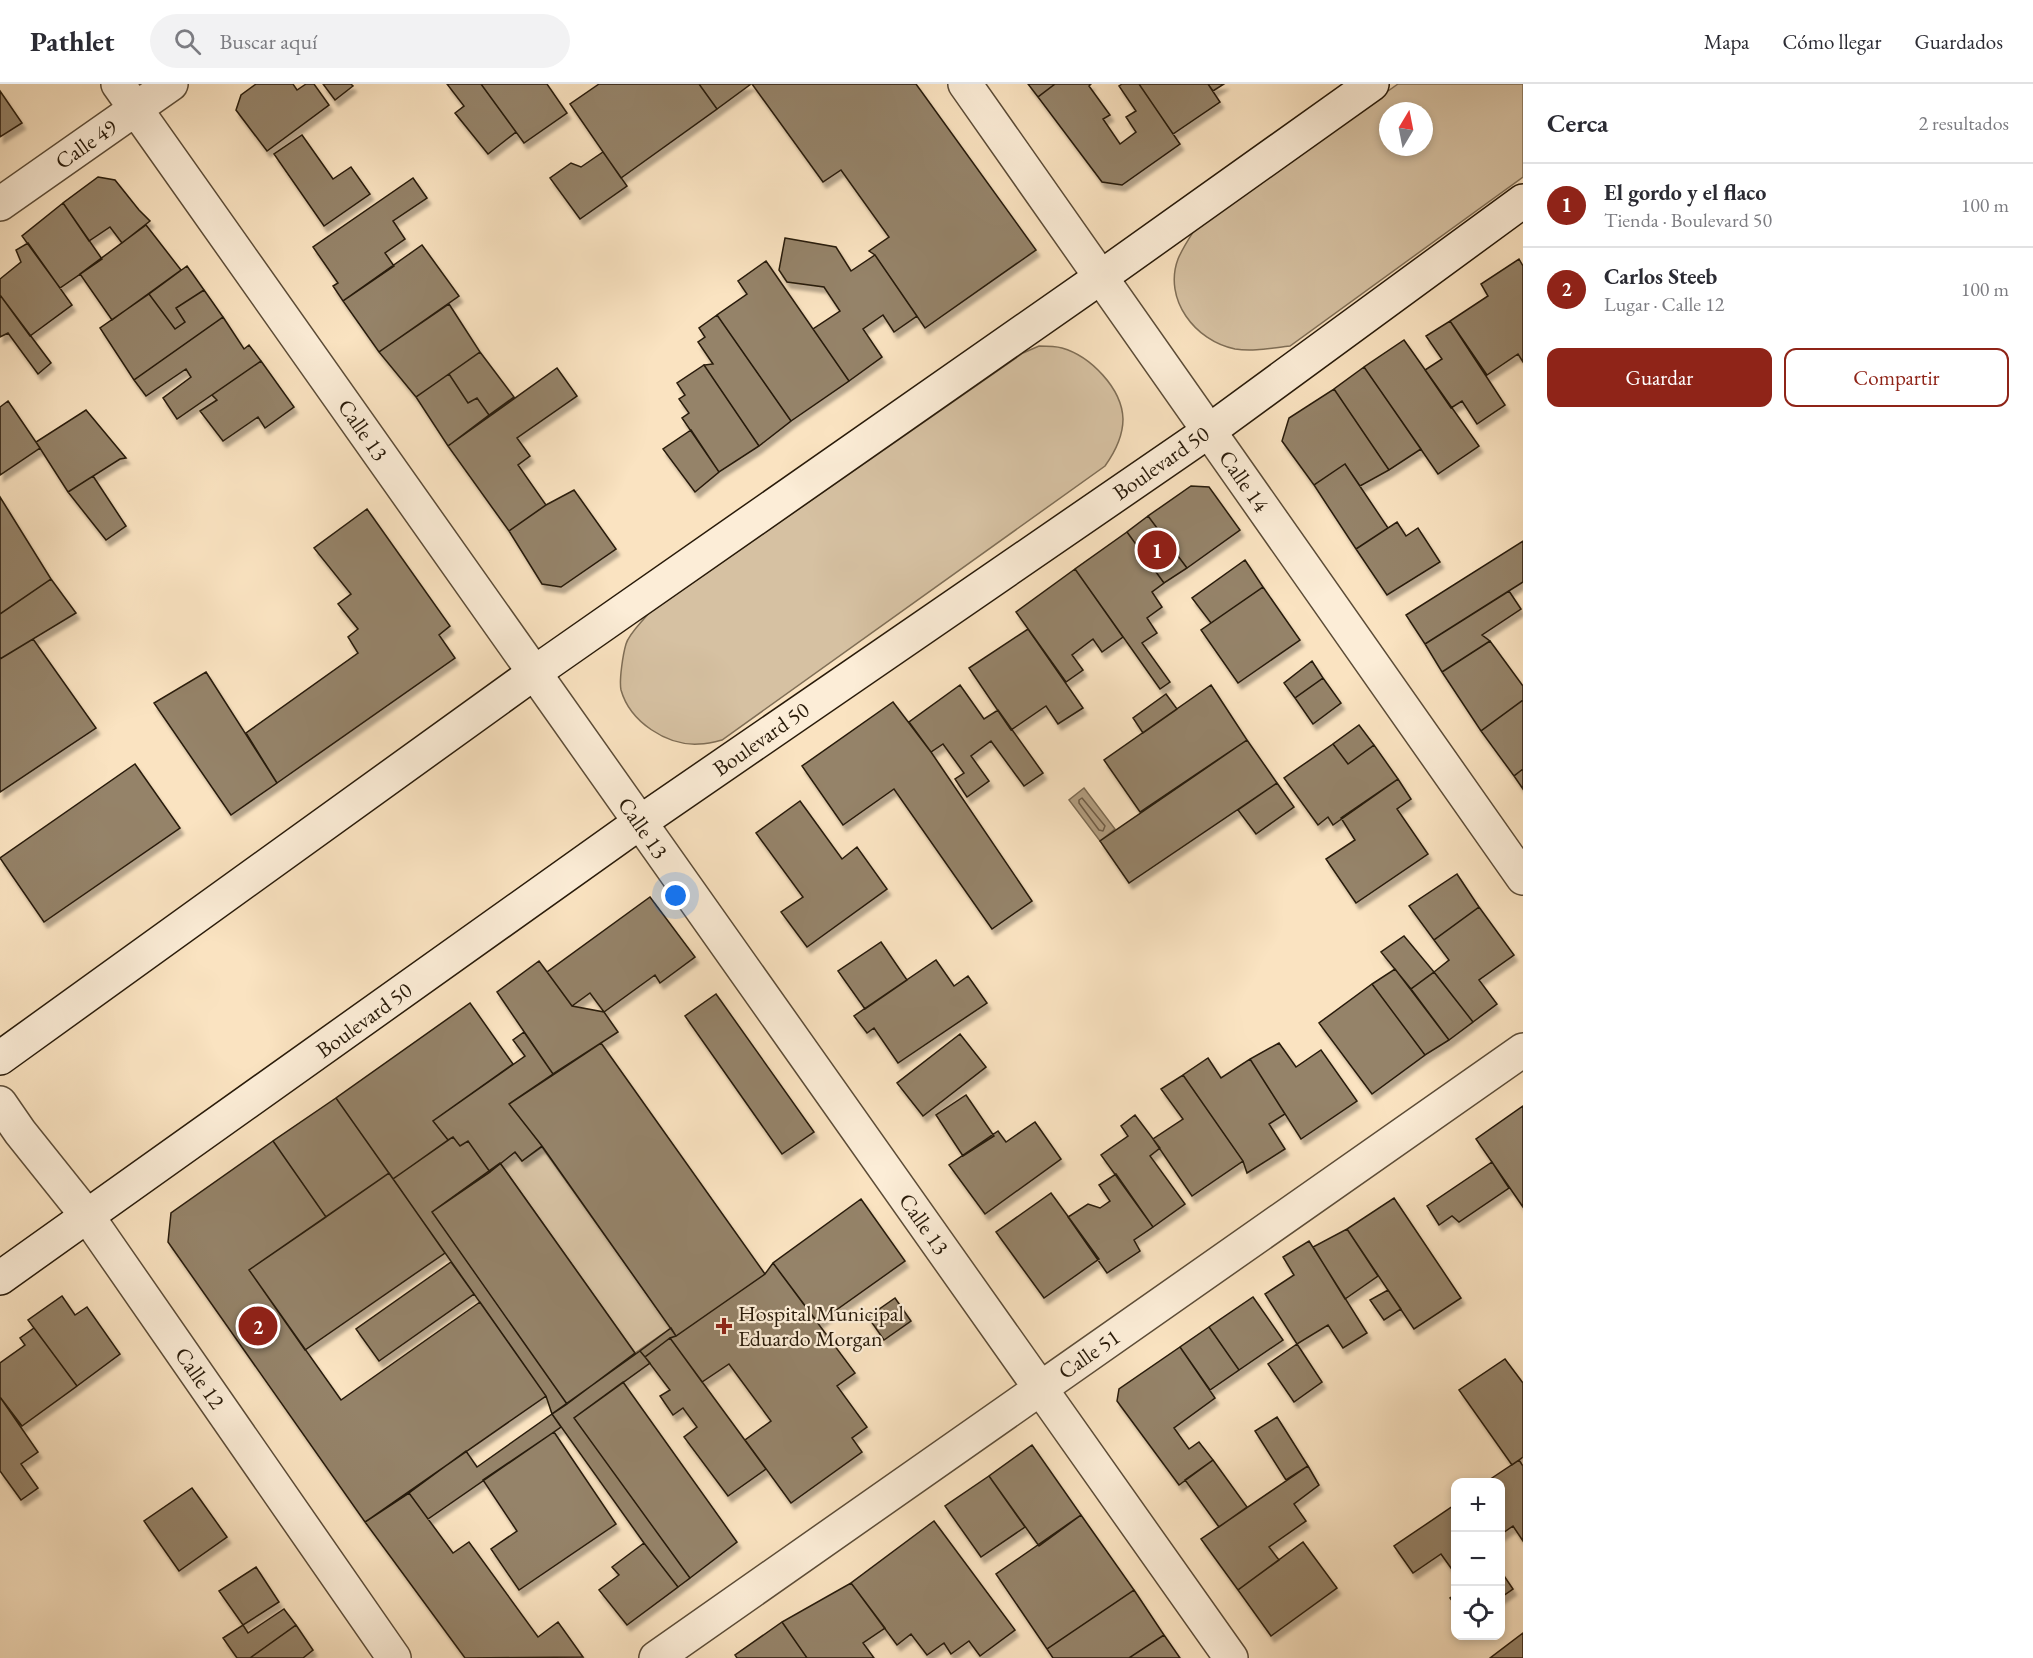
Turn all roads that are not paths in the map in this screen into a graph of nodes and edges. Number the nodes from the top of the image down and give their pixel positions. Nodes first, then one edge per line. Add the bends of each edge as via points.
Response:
1 (171, 84) edge
2 (965, 84) edge
3 (1372, 84) edge
4 (127, 97) edge
5 (1523, 201) edge
6 (0, 204) edge
7 (1101, 277) junction
8 (1209, 431) junction
9 (534, 673) junction
10 (639, 823) junction
11 (1523, 878) edge
12 (1523, 1050) edge
13 (0, 1058) edge
14 (0, 1103) edge
15 (88, 1217) junction
16 (0, 1278) edge
17 (1040, 1388) junction
18 (394, 1658) edge
19 (656, 1658) edge
20 (1232, 1658) edge

1 - 4 street, Calle 49
2 - 7 street, Calle 14
3 - 7 street
4 - 6 street, Calle 49
4 - 9 street, Calle 13
5 - 8 street, Boulevard 50
7 - 8 street, Calle 14
7 - 9 street
8 - 10 street, Boulevard 50
8 - 11 street, Calle 14
9 - 10 street, Calle 13
9 - 13 street
10 - 15 street, Boulevard 50
10 - 17 street, Calle 13
12 - 17 street, Calle 51
14 - 15 street, Calle 12
15 - 16 street, Boulevard 50
15 - 18 street, Calle 12
17 - 19 street, Calle 51
17 - 20 street, Calle 13

